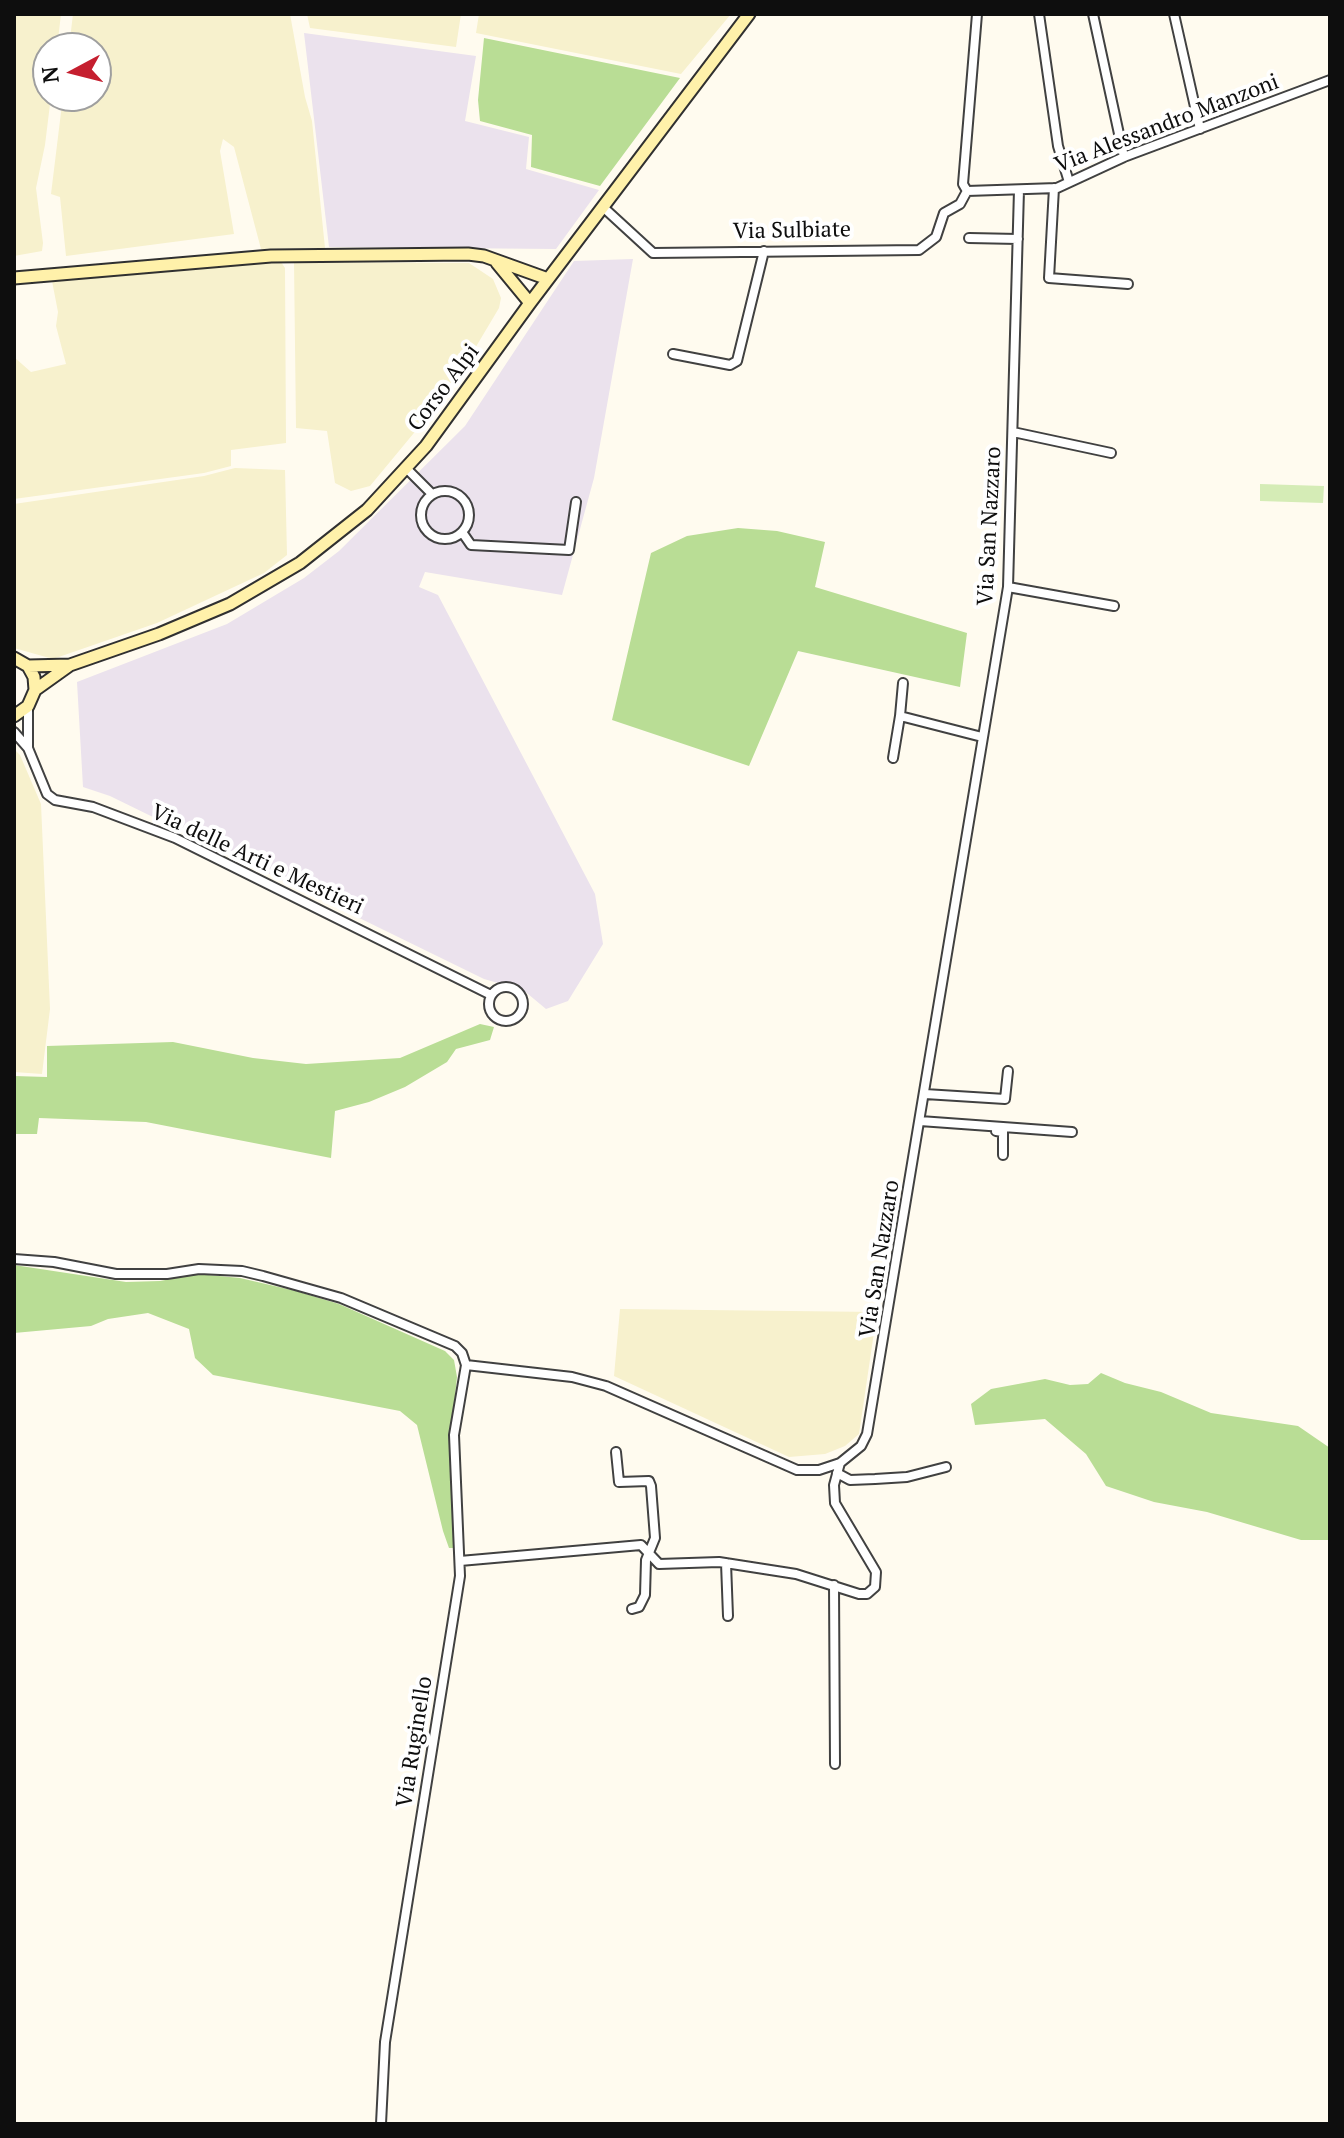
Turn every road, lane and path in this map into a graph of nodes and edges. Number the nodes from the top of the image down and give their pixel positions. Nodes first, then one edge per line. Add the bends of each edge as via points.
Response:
1 (749, 14) edge
2 (977, 14) edge
3 (1039, 14) edge
4 (1093, 14) edge
5 (1174, 14) edge
6 (1330, 80) edge
7 (1200, 129) junction
8 (1124, 157) junction
9 (1069, 182) junction
10 (1054, 188) junction
11 (1019, 190) junction
12 (967, 191) junction
13 (604, 208) junction
14 (969, 238) dead end
15 (1018, 239) junction
16 (764, 251) junction
17 (497, 263) junction
18 (14, 278) edge
19 (548, 279) junction
20 (1128, 284) dead end
21 (530, 303) junction
22 (673, 354) dead end
23 (1013, 432) junction
24 (1111, 453) dead end
25 (406, 468) junction
26 (432, 494) junction
27 (576, 502) dead end
28 (462, 532) junction
29 (1008, 587) junction
30 (1114, 606) dead end
31 (14, 658) edge
32 (70, 665) junction
33 (28, 666) junction
34 (903, 683) dead end
35 (35, 690) junction
36 (28, 706) junction
37 (14, 716) edge
38 (900, 716) junction
39 (14, 732) edge
40 (982, 737) junction
41 (28, 748) junction
42 (893, 758) dead end
43 (491, 995) junction
44 (1008, 1071) dead end
45 (925, 1094) junction
46 (920, 1123) junction
47 (1072, 1132) dead end
48 (1003, 1155) dead end
49 (18, 1259) edge
50 (466, 1365) junction
51 (616, 1452) dead end
52 (946, 1467) dead end
53 (838, 1468) junction
54 (649, 1553) junction
55 (460, 1561) junction
56 (722, 1562) junction
57 (834, 1585) junction
58 (632, 1609) dead end
59 (728, 1616) dead end
60 (835, 1764) dead end
61 (381, 2124) edge

1 - 13 main road, Corso Alpi
2 - 12 street via 963,184
3 - 9 street via 1058,146
4 - 8 street
5 - 7 street
6 - 7 street, Via Alessandro Manzoni
7 - 8 street, Via Alessandro Manzoni
8 - 9 street, Via Alessandro Manzoni
9 - 10 street, Via Alessandro Manzoni
10 - 11 street, Via Alessandro Manzoni
10 - 20 street via 1049,278
11 - 12 street, Via Alessandro Manzoni
11 - 15 street, Via San Nazzaro
12 - 16 street, Via Sulbiate via 960,204 944,213 936,237 919,250
13 - 16 street, Via Sulbiate via 653,253
13 - 19 main road, Corso Alpi
14 - 15 street
15 - 23 street, Via San Nazzaro
16 - 22 street via 737,361 730,365
17 - 18 main road via 468,254 249,258
17 - 19 main road
17 - 21 main road
19 - 21 main road, Corso Alpi
21 - 25 main road, Corso Alpi
23 - 24 street
23 - 29 street, Via San Nazzaro
25 - 26 street
25 - 32 main road, Corso Alpi via 367,510 281,576 193,621
26 - 28 street via 450,491 465,500 469,517
26 - 28 street via 421,517 429,533 445,539
27 - 28 street via 569,550 471,545
29 - 30 street
29 - 40 street, Via San Nazzaro
31 - 33 main road
32 - 33 main road, Corso Alpi
32 - 35 main road, Corso Alpi
33 - 35 main road
34 - 38 street
35 - 36 main road
36 - 37 main road
36 - 41 street, Via delle Arti e Mestieri
38 - 40 street
38 - 42 street
39 - 41 street, Via delle Arti e Mestieri
40 - 45 street, Via San Nazzaro
41 - 43 street, Via delle Arti e Mestieri via 47,794 55,800 93,807 175,838
43 - 43 street, Via delle Arti e Mestieri via 503,987 516,990 524,1000 522,1013 500,1021 489,1009
44 - 45 street via 1005,1099
45 - 46 street, Via San Nazzaro
46 - 47 street
46 - 48 street via 1003,1132
46 - 53 street, Via San Nazzaro via 872,1420 861,1446
49 - 50 street via 116,1274 199,1269 274,1279 341,1298 455,1346
50 - 53 street via 606,1386 797,1470
50 - 55 street, Via Ruginello via 454,1435
51 - 54 street via 619,1482 649,1481 651,1486 655,1538
52 - 53 street via 907,1477 850,1480
53 - 57 street via 834,1494 839,1512 878,1580 867,1594
54 - 55 street via 634,1545
54 - 56 street via 659,1564
54 - 58 street via 645,1595
55 - 61 street, Via Ruginello via 385,2042
56 - 57 street
56 - 59 street
57 - 60 street

